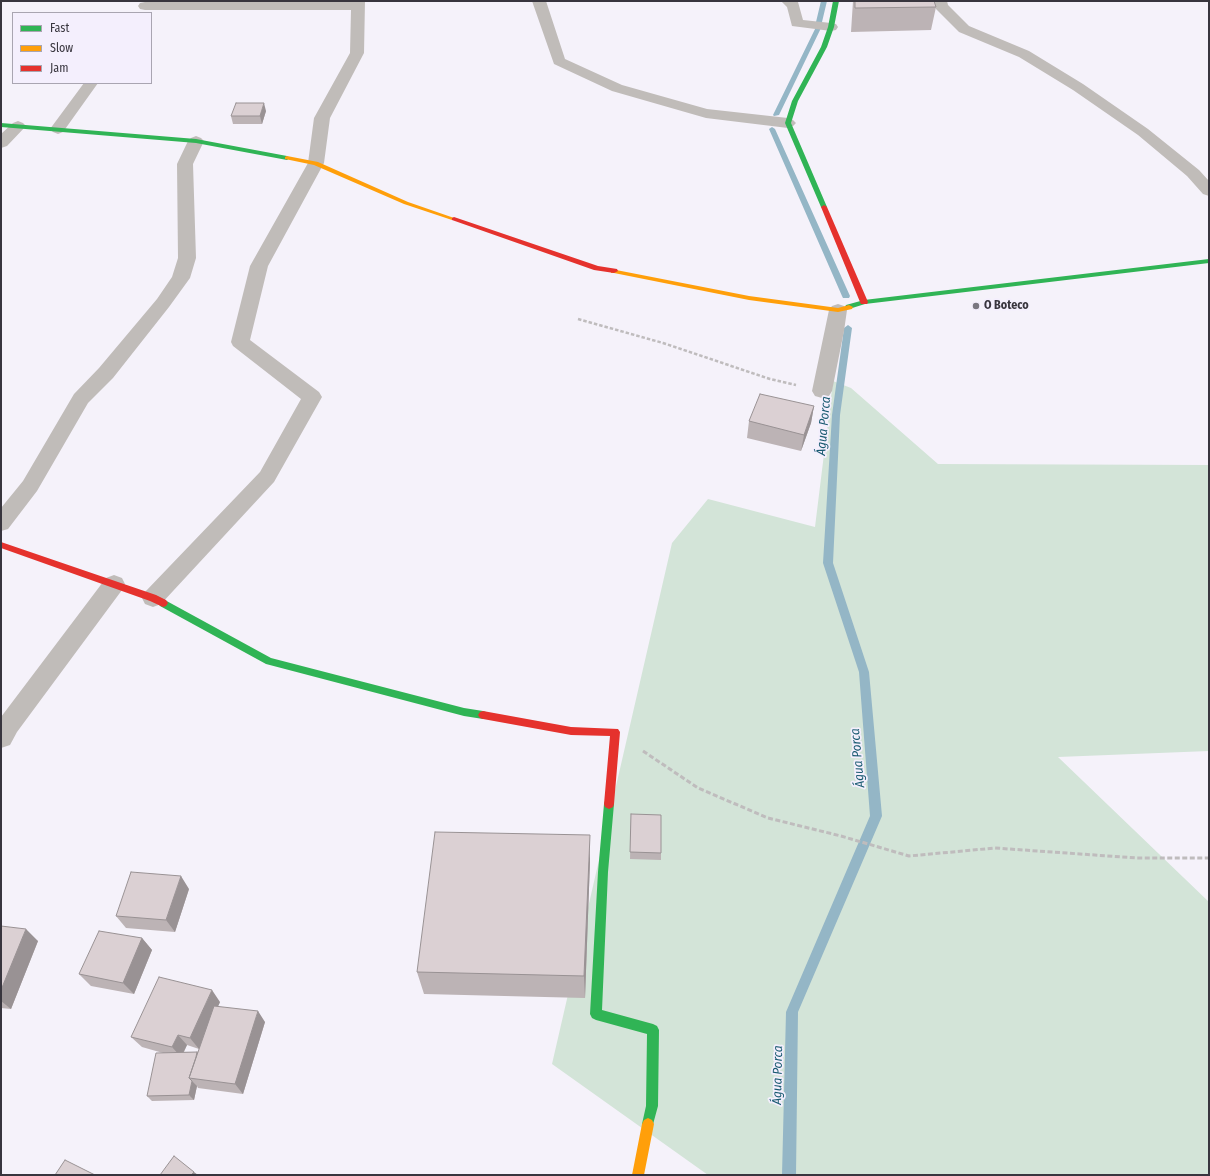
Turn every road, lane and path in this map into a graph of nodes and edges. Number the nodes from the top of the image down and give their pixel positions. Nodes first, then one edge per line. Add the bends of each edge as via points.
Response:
1 (539, 1) edge
2 (788, 1) edge
3 (836, 1) edge
4 (940, 1) edge
5 (359, 4) edge
6 (145, 7) edge
7 (831, 27) junction
8 (90, 84) edge
9 (788, 123) junction
10 (1, 125) edge
11 (18, 126) junction
12 (58, 129) junction
13 (196, 141) junction
14 (1, 143) edge
15 (316, 162) junction
16 (1209, 191) edge
17 (1209, 261) edge
18 (864, 302) junction
19 (838, 310) junction
20 (578, 319) dead end
21 (822, 391) joint
22 (1, 523) edge
23 (1, 545) edge
24 (114, 584) junction
25 (153, 598) junction
26 (615, 732) junction
27 (1, 738) edge
28 (1209, 858) edge
29 (638, 1175) edge

1 - 9 street via 559,61 617,88 706,113
2 - 7 street via 793,5 797,23
3 - 7 street
4 - 16 street via 941,6 964,29 1024,54 1098,100 1143,132 1193,173
5 - 6 street
5 - 15 street via 357,53 322,118
7 - 9 street via 824,47 795,101
8 - 12 street
9 - 18 street
10 - 11 street
11 - 12 street
11 - 14 street
12 - 13 street
13 - 15 street
13 - 22 street via 185,164 187,258 181,278 106,373 81,399 30,486
15 - 19 street via 406,202 597,268 749,298
15 - 25 street via 259,266 240,342 312,398 267,477
17 - 18 street
18 - 19 street
19 - 21 street
20 - 21 path via 663,343 770,379
23 - 24 street
24 - 25 street
24 - 27 street
25 - 26 street via 269,661 464,712 571,731
26 - 28 path via 698,788 768,818 909,856 995,848 1137,858
26 - 29 street via 603,872 596,1014 652,1030 652,1106

